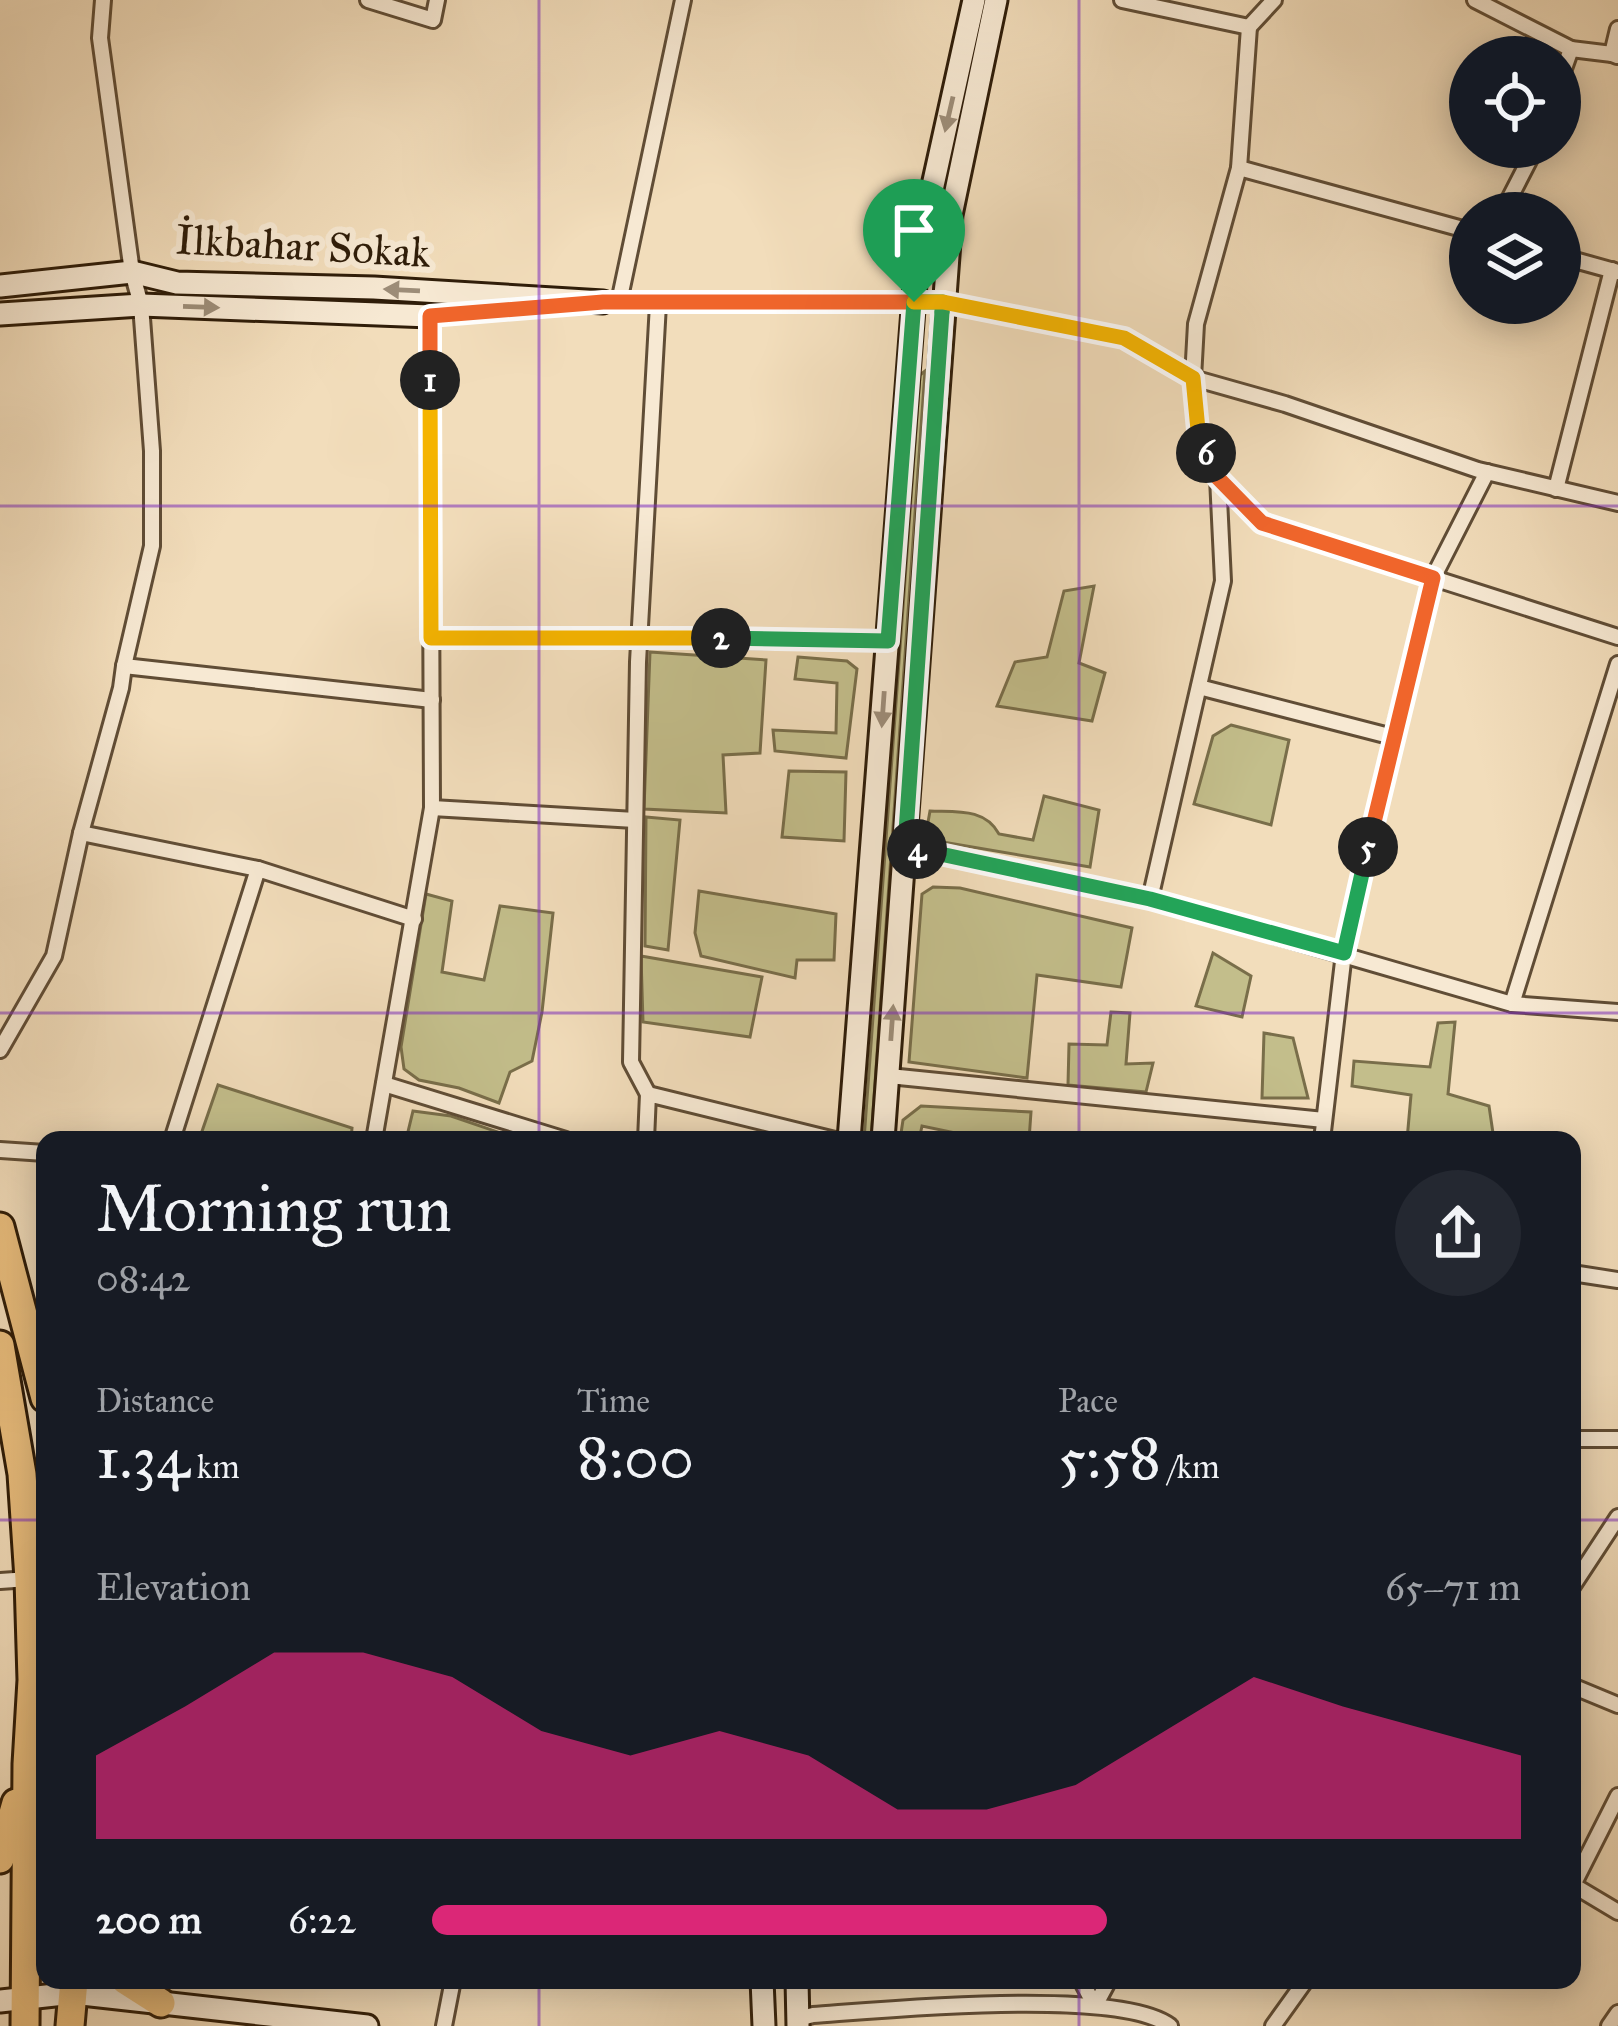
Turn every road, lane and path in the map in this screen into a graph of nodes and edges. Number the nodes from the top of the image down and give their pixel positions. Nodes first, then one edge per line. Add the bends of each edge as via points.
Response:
1 (103, 0) edge
2 (368, 0) edge
3 (437, 0) edge
4 (682, 0) edge
5 (974, 0) edge
6 (996, 0) edge
7 (1121, 0) edge
8 (1274, 0) edge
9 (1475, 0) edge
10 (1249, 28) junction
11 (1618, 29) edge
12 (1546, 36) edge
13 (1581, 50) edge
14 (1615, 55) edge
15 (1239, 168) junction
16 (1449, 225) edge
17 (1581, 262) edge
18 (1615, 271) edge
19 (131, 272) junction
20 (0, 286) edge
21 (611, 302) junction
22 (914, 302) junction
23 (943, 302) junction
24 (141, 304) junction
25 (658, 304) junction
26 (0, 314) edge
27 (430, 316) junction
28 (1193, 378) junction
29 (1487, 472) junction
30 (1218, 478) junction
31 (1556, 489) junction
32 (1618, 503) edge
33 (1433, 578) junction
34 (640, 637) junction
35 (1618, 637) edge
36 (431, 638) junction
37 (888, 641) junction
38 (1618, 664) edge
39 (124, 666) junction
40 (1199, 687) junction
41 (432, 700) junction
42 (1393, 737) junction
43 (432, 808) junction
44 (635, 820) junction
45 (81, 833) junction
46 (905, 846) junction
47 (258, 868) junction
48 (1150, 899) junction
49 (414, 919) junction
50 (1344, 953) junction
51 (1512, 1004) junction
52 (1618, 1012) edge
53 (0, 1050) edge
54 (889, 1076) junction
55 (384, 1084) junction
56 (648, 1094) junction
57 (1324, 1120) junction
58 (175, 1131) edge
59 (376, 1131) edge
60 (537, 1131) edge
61 (646, 1131) edge
62 (798, 1131) edge
63 (850, 1131) edge
64 (884, 1131) edge
65 (1323, 1131) edge
66 (0, 1150) edge
67 (36, 1152) edge
68 (0, 1227) edge
69 (1581, 1274) edge
70 (1618, 1280) edge
71 (0, 1346) edge
72 (36, 1364) edge
73 (1617, 1434) edge
74 (1581, 1438) edge
75 (1618, 1517) edge
76 (1581, 1573) edge
77 (29, 1579) junction
78 (0, 1581) edge
79 (1581, 1690) edge
80 (1618, 1705) edge
81 (27, 1764) junction
82 (1618, 1796) edge
83 (0, 1858) edge
84 (1581, 1869) edge
85 (1581, 1890) edge
86 (1618, 1912) edge
87 (59, 1989) edge
88 (73, 1989) edge
89 (89, 1989) edge
90 (139, 1989) edge
91 (451, 1989) edge
92 (762, 1989) edge
93 (797, 1989) edge
94 (1086, 1989) edge
95 (1104, 1989) edge
96 (1300, 1989) edge
97 (12, 1999) edge
98 (161, 2003) junction
99 (1095, 2006) junction
100 (1618, 2013) edge
101 (798, 2023) edge
102 (25, 2026) edge
103 (70, 2026) edge
104 (368, 2026) edge
105 (444, 2026) edge
106 (764, 2026) edge
107 (1088, 2026) edge
108 (1170, 2026) edge
109 (1273, 2026) edge
110 (1609, 2026) edge

1 - 19 street via 100,38
2 - 3 street via 433,20
4 - 21 street
5 -> 22 street
6 - 23 street via 951,215
7 - 10 street
8 - 10 street
9 - 12 street
10 - 15 street
11 - 14 street
13 - 14 street
15 - 16 street
15 - 28 street via 1196,324
17 - 18 street
18 - 31 street
19 - 20 street, İlkbahar Sokak
21 -> 19 street, İlkbahar Sokak via 177,283
19 - 24 street
21 - 25 street
21 - 27 street
22 - 23 street
22 - 25 street
22 - 37 street
23 - 28 street via 1124,338
23 - 46 street
24 - 26 street, İlkbahar Sokak
24 -> 27 street, İlkbahar Sokak
24 - 39 street via 152,546
25 - 34 street
27 - 36 street
28 - 29 street
28 - 30 street via 1199,440
29 - 31 street
29 - 33 street
30 - 33 street via 1262,523
30 - 40 street via 1223,581
31 - 32 street
33 - 35 street
33 - 42 street
34 - 36 street
34 - 37 street
34 - 44 street
36 - 41 street
37 -> 63 street
38 - 51 street
39 - 41 street
39 - 45 street
40 - 42 street
40 - 48 street
41 - 43 street
42 - 50 street
43 - 44 street
43 - 49 street
44 - 56 street via 631,1062
45 - 47 street
45 - 53 street via 55,956
46 - 48 street
54 -> 46 street
47 - 49 street
47 - 58 street
48 - 50 street
49 - 55 street
50 - 51 street
50 - 57 street
51 - 52 street
54 - 57 street
54 - 64 street
55 - 59 street
55 - 60 street
56 - 61 street
56 - 62 street
57 - 65 street
66 - 67 street
68 - 72 highway
69 - 70 street
71 - 77 highway via 22,1474
73 - 74 street
75 - 76 street
77 - 78 street
77 - 81 highway
79 - 80 street
81 - 83 highway
81 - 97 highway
82 - 84 street
85 - 86 street
87 - 97 street
88 - 103 highway
89 - 98 street
90 - 98 highway
91 - 105 street
92 - 106 street
93 - 101 street
94 - 99 street
95 - 99 street
96 - 109 street
97 - 102 highway
98 - 104 street
99 - 101 street via 930,2007 813,2014
99 - 107 street
99 - 108 street
100 - 110 street

